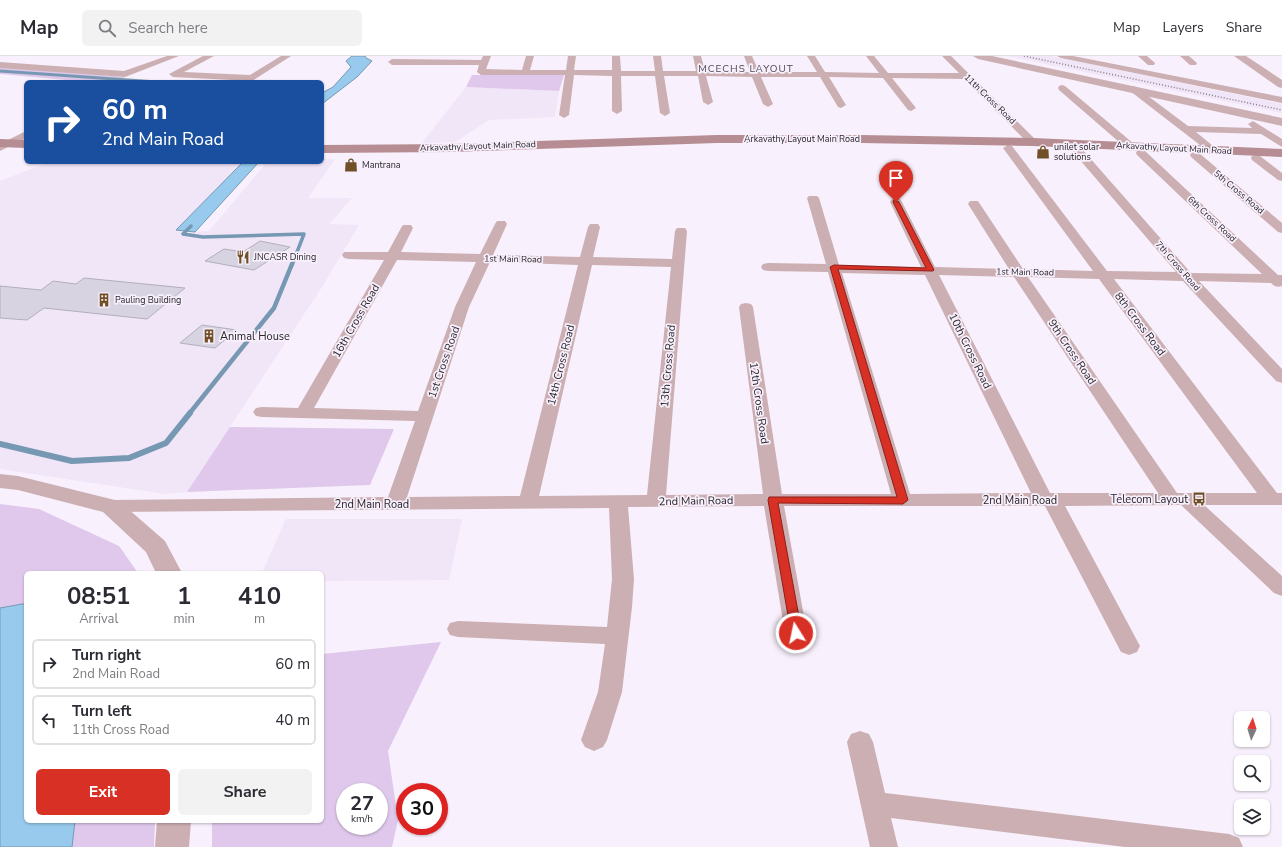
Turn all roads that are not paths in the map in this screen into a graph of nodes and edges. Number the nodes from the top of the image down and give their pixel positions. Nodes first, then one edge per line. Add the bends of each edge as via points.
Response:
1 (175, 56) edge
2 (210, 56) edge
3 (287, 56) edge
4 (530, 56) edge
5 (572, 56) edge
6 (616, 56) edge
7 (657, 56) edge
8 (697, 56) edge
9 (748, 56) edge
10 (811, 56) edge
11 (870, 56) edge
12 (946, 56) edge
13 (978, 56) edge
14 (1061, 56) edge
15 (1142, 56) edge
16 (1184, 56) edge
17 (1239, 56) edge
18 (407, 59) edge
19 (445, 59) edge
20 (486, 60) edge
21 (392, 62) dead end
22 (1151, 63) dead end
23 (1193, 63) dead end
24 (0, 65) edge
25 (525, 73) junction
26 (570, 73) junction
27 (616, 73) junction
28 (659, 74) junction
29 (701, 74) junction
30 (756, 74) junction
31 (822, 75) junction
32 (886, 76) junction
33 (966, 76) junction
34 (128, 78) edge
35 (1282, 85) edge
36 (1062, 88) dead end
37 (1133, 89) junction
38 (1282, 100) edge
39 (708, 102) dead end
40 (768, 104) dead end
41 (841, 105) dead end
42 (911, 108) dead end
43 (617, 111) dead end
44 (1234, 111) junction
45 (664, 113) dead end
46 (564, 115) dead end
47 (1282, 122) edge
48 (1186, 129) junction
49 (1263, 131) junction
50 (24, 135) edge
51 (1034, 142) junction
52 (669, 143) junction
53 (24, 144) edge
54 (1282, 144) edge
55 (2, 146) edge
56 (1130, 146) junction
57 (1008, 148) junction
58 (324, 149) edge
59 (1213, 150) junction
60 (24, 151) edge
61 (1078, 151) junction
62 (1141, 153) junction
63 (1282, 153) edge
64 (324, 155) edge
65 (1195, 155) junction
66 (1256, 158) junction
67 (1282, 159) edge
68 (1282, 178) edge
69 (813, 198) dead end
70 (896, 202) dead end
71 (974, 204) dead end
72 (501, 224) dead end
73 (594, 227) dead end
74 (407, 228) dead end
75 (1282, 229) edge
76 (681, 231) dead end
77 (349, 255) dead end
78 (393, 256) junction
79 (485, 258) junction
80 (586, 261) junction
81 (678, 263) junction
82 (768, 267) dead end
83 (834, 267) junction
84 (930, 270) junction
85 (1018, 272) junction
86 (1103, 274) junction
87 (1186, 276) junction
88 (1279, 281) edge
89 (746, 307) dead end
90 (1282, 378) edge
91 (262, 412) dead end
92 (303, 413) junction
93 (425, 416) junction
94 (0, 481) edge
95 (1277, 499) edge
96 (773, 500) junction
97 (903, 500) junction
98 (1048, 500) junction
99 (1179, 500) junction
100 (528, 502) junction
101 (618, 502) junction
102 (656, 502) junction
103 (395, 504) junction
104 (111, 506) junction
105 (169, 571) edge
106 (1282, 588) edge
107 (458, 629) dead end
108 (796, 633) dead end
109 (618, 636) junction
110 (1129, 646) dead end
111 (594, 740) dead end
112 (860, 742) dead end
113 (874, 804) junction
114 (174, 823) edge
115 (172, 847) edge
116 (884, 847) edge
117 (1229, 847) edge

1 - 34 street
2 - 3 street via 173,74 252,78
4 - 25 street
5 - 26 street
6 - 27 street
7 - 28 street
8 - 29 street
9 - 30 street
10 - 31 street
11 - 32 street
12 - 33 street, 11th Cross Road
13 - 37 street
14 - 38 street
15 - 22 street
16 - 23 street
17 - 35 street
18 - 19 street
18 - 21 street
19 - 20 street
20 - 25 street via 481,72
24 - 34 street
25 - 26 street
26 - 27 street
26 - 46 street
27 - 28 street
27 - 43 street
28 - 29 street
28 - 45 street
29 - 30 street
29 - 39 street
30 - 31 street
30 - 40 street
31 - 32 street
31 - 41 street
32 - 33 street
32 - 42 street
33 - 51 street, 11th Cross Road
36 - 56 street
37 - 44 street
37 - 48 street
44 - 47 street
44 - 49 street
48 - 49 street
48 - 59 street
49 - 54 street
50 - 55 street
51 - 52 main road, Arkavathy Layout Main Road via 861,139
51 - 56 main road, Arkavathy Layout Main Road
52 - 57 main road, Arkavathy Layout Main Road
52 - 58 main road, Arkavathy Layout Main Road
52 - 64 main road, Arkavathy Layout Main Road via 385,155
53 - 55 main road
55 - 60 main road
56 - 59 main road, Arkavathy Layout Main Road
57 - 61 main road, Arkavathy Layout Main Road
57 - 86 street, 8th Cross Road
59 - 63 main road, Arkavathy Layout Main Road
61 - 62 main road, Arkavathy Layout Main Road
61 - 87 street, 7th Cross Road
62 - 65 main road, Arkavathy Layout Main Road
62 - 88 street, 6th Cross Road
65 - 66 main road, Arkavathy Layout Main Road
65 - 75 street, 5th Cross Road
66 - 67 main road, Arkavathy Layout Main Road
66 - 68 street
69 - 83 street
70 - 84 street, 10th Cross Road
71 - 85 street, 9th Cross Road
72 - 79 street, 1st Cross Road
73 - 80 street, 14th Cross Road
74 - 78 street, 16th Cross Road
76 - 81 street, 13th Cross Road
77 - 78 street, 1st Main Road
78 - 79 street, 1st Main Road
78 - 92 street, 16th Cross Road
79 - 80 street, 1st Main Road
79 - 93 street, 1st Cross Road via 462,307
80 - 81 street, 1st Main Road
80 - 100 street, 14th Cross Road
81 - 102 street, 13th Cross Road
82 - 83 street, 1st Main Road
83 - 84 street, 1st Main Road
83 - 97 street
84 - 85 street, 1st Main Road
84 - 98 street, 10th Cross Road
85 - 86 street, 1st Main Road
85 - 99 street, 9th Cross Road
86 - 87 street, 1st Main Road
86 - 95 street, 8th Cross Road
87 - 88 street, 1st Main Road
87 - 90 street, 7th Cross Road
89 - 96 street, 12th Cross Road
91 - 92 street
92 - 93 street
93 - 103 street, 1st Cross Road
94 - 104 street via 18,483
95 - 99 street, 2nd Main Road
96 - 97 street, 2nd Main Road
96 - 102 street, 2nd Main Road
96 - 108 street, 12th Cross Road
97 - 98 street, 2nd Main Road
98 - 99 street, 2nd Main Road
98 - 110 street, 10th Cross Road
99 - 106 street, 9th Cross Road
100 - 101 street, 2nd Main Road
100 - 103 street, 2nd Main Road
101 - 102 street, 2nd Main Road
101 - 109 street via 623,579
103 - 104 street, 2nd Main Road
104 - 105 street via 156,547
107 - 109 street
109 - 111 street via 610,692
112 - 113 street
113 - 116 street
113 - 117 street
114 - 115 street

